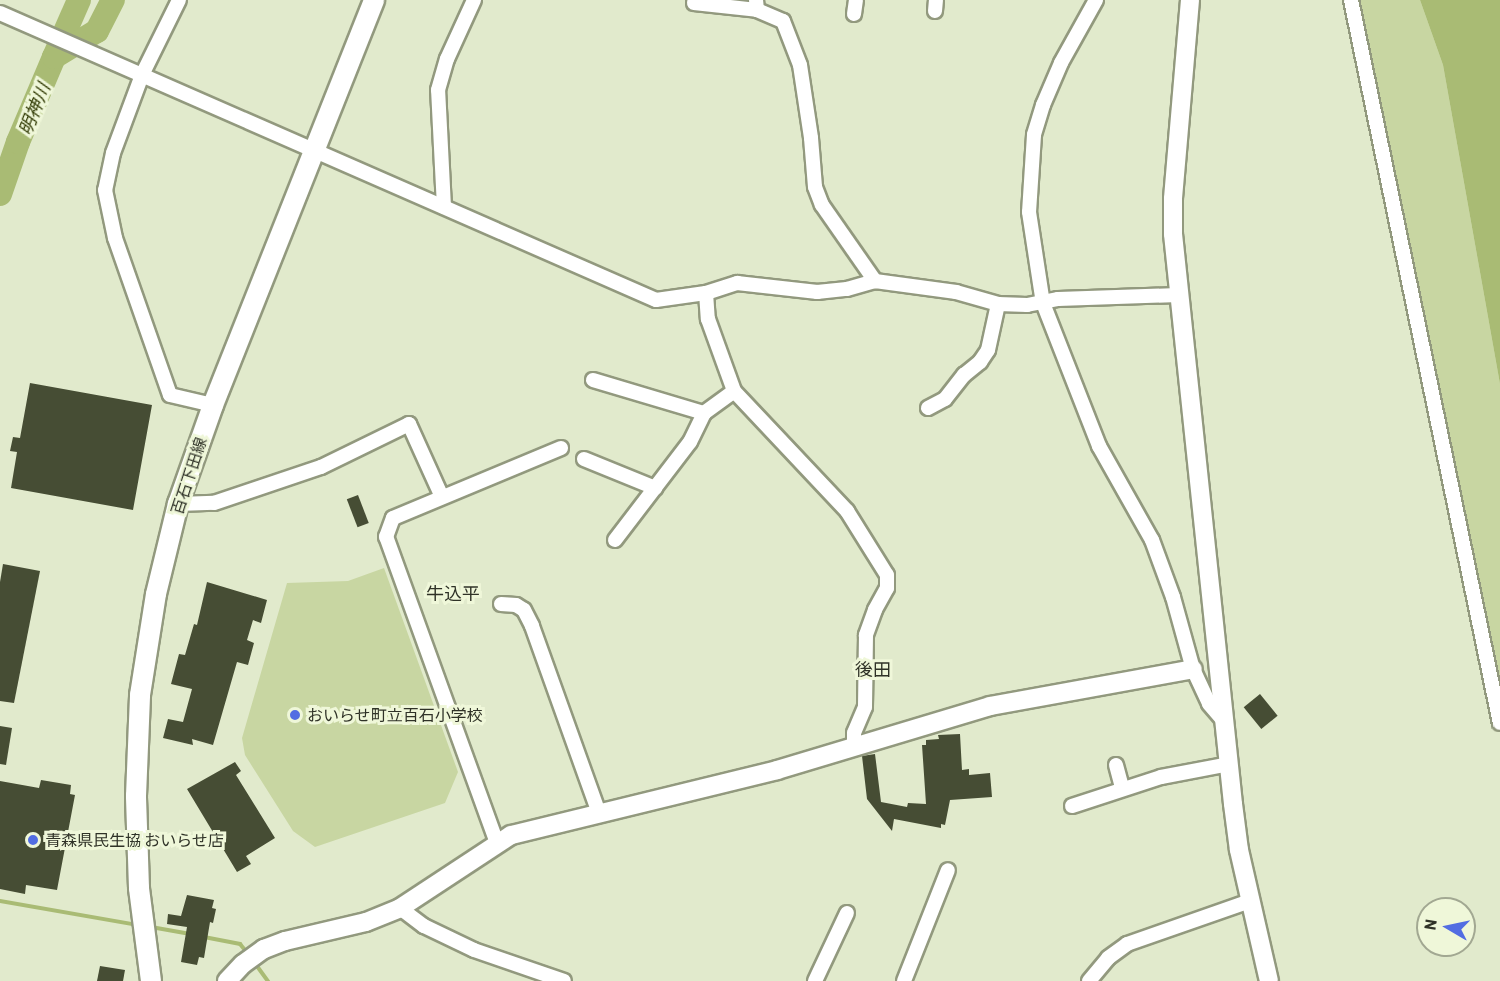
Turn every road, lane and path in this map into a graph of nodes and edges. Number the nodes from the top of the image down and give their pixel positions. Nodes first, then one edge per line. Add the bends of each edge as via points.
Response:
1 (179, 0) edge
2 (374, 0) edge
3 (474, 0) edge
4 (1096, 0) edge
5 (1190, 0) edge
6 (1351, 0) edge
7 (694, 3) dead end
8 (757, 5) edge
9 (0, 13) edge
10 (142, 75) junction
11 (315, 151) junction
12 (444, 207) junction
13 (875, 281) junction
14 (705, 293) junction
15 (1178, 295) junction
16 (1042, 303) junction
17 (998, 304) junction
18 (592, 380) dead end
19 (734, 391) junction
20 (213, 405) junction
21 (928, 408) dead end
22 (704, 413) junction
23 (561, 448) dead end
24 (584, 459) dead end
25 (655, 488) junction
26 (442, 497) junction
27 (178, 504) junction
28 (615, 540) dead end
29 (501, 604) dead end
30 (1193, 669) junction
31 (1224, 721) junction
32 (1500, 723) edge
33 (854, 747) junction
34 (1229, 764) junction
35 (1116, 765) dead end
36 (1122, 788) junction
37 (1072, 806) dead end
38 (599, 813) junction
39 (497, 843) junction
40 (948, 870) dead end
41 (1250, 901) junction
42 (400, 908) junction
43 (847, 913) dead end
44 (151, 981) edge
45 (227, 981) edge
46 (564, 981) edge
47 (815, 981) edge
48 (904, 981) edge
49 (1089, 981) edge
50 (1269, 981) edge

1 - 10 street
2 - 11 main road, 百石下田線
3 - 12 street via 447,59 438,90
4 - 16 street via 1042,105 1035,135 1029,212
5 - 15 street via 1173,200
6 - 32 street
7 - 8 street
8 - 13 street via 783,21 790,33 800,65 814,187 822,205
9 - 10 street
10 - 11 street
10 - 20 street via 113,153 105,190 115,238 170,396
11 - 12 street
11 - 20 main road, 百石下田線
12 - 14 street via 656,300
13 - 14 street via 817,292 736,282
13 - 17 street via 956,292
14 - 19 street via 708,319
15 - 16 street via 1058,299
15 - 31 street
16 - 17 street
16 - 30 street via 1100,446 1152,540
17 - 21 street via 988,350 980,362 945,399
18 - 22 street
19 - 22 street
19 - 33 street via 847,511 887,575 887,588 866,635 865,706
20 - 27 main road, 百石下田線
22 - 25 street via 690,442
23 - 26 street
24 - 25 street
25 - 28 street
26 - 27 street via 409,424 321,467 214,503
26 - 39 street via 393,518 386,537
27 - 44 main road, 百石下田線 via 154,601 140,695 138,854
29 - 38 street via 524,610 532,626
30 - 31 street via 1209,704
30 - 33 street via 990,706
31 - 34 street
33 - 38 street via 777,771
34 - 36 street
34 - 41 street via 1239,850
35 - 36 street
36 - 37 street
38 - 39 street via 530,829
39 - 42 street
40 - 48 street
41 - 49 street via 1127,944 1108,958
41 - 50 street
42 - 45 street via 366,922 264,949
42 - 46 street via 423,926 474,950
43 - 47 street

